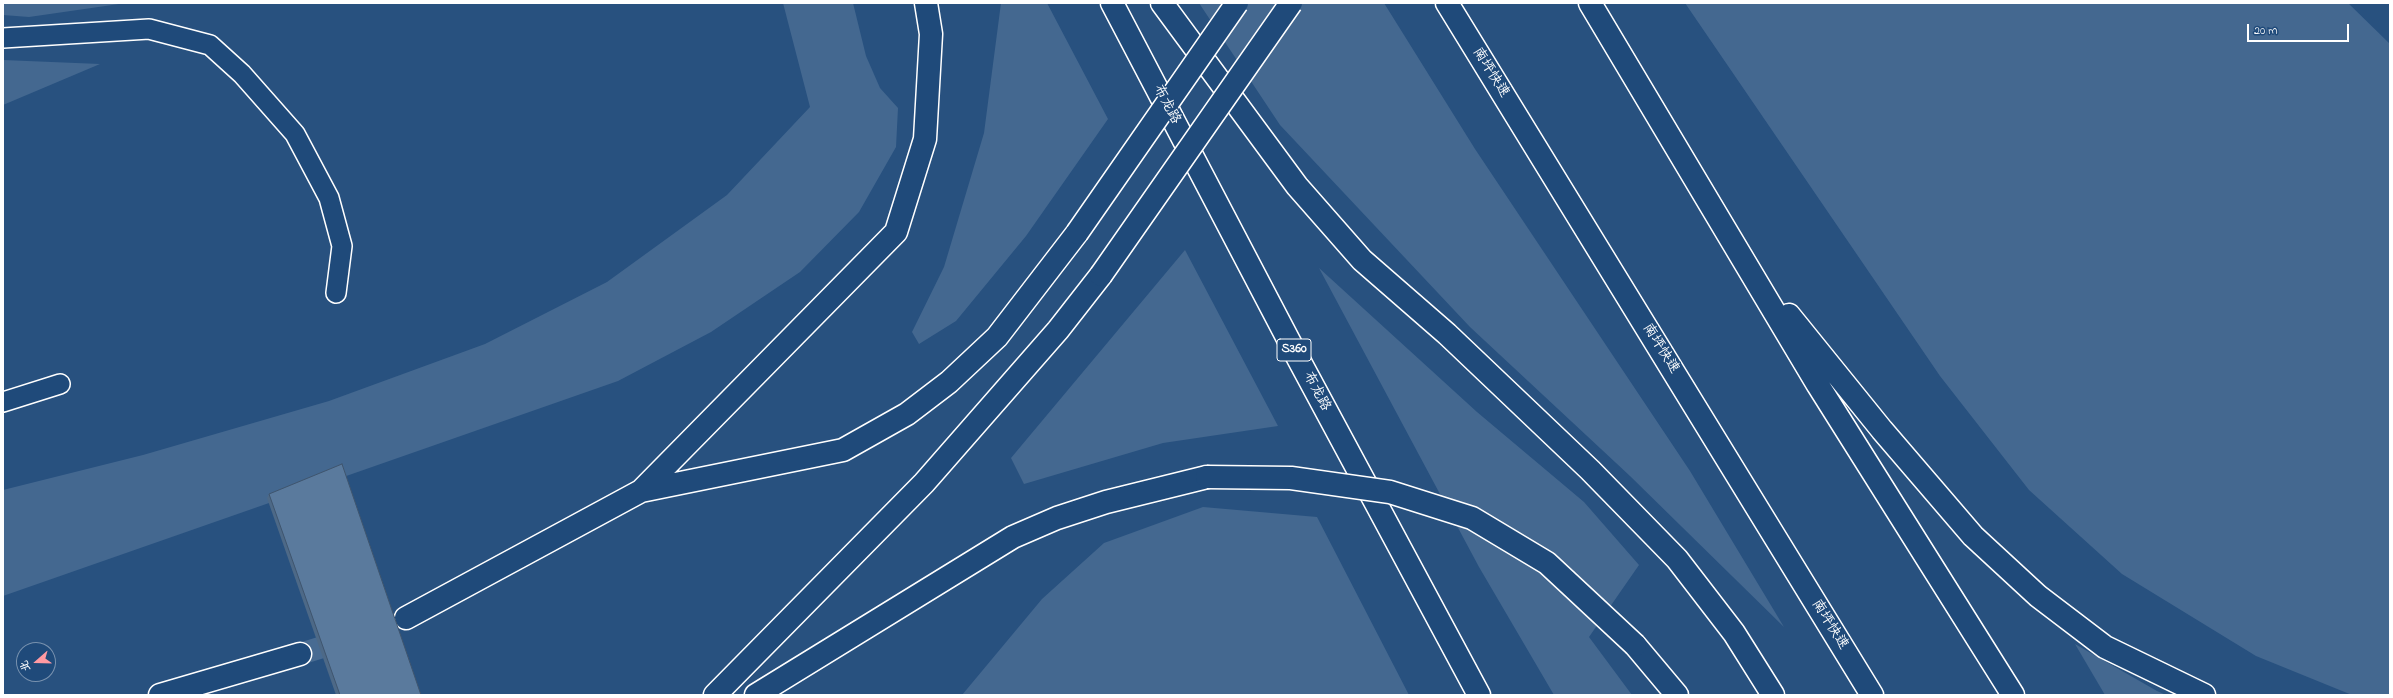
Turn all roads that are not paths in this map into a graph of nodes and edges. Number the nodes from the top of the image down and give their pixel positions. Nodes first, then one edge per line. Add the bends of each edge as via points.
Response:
1 (926, 3) edge
2 (1112, 3) edge
3 (1162, 3) edge
4 (1237, 3) edge
5 (1291, 3) edge
6 (1447, 3) edge
7 (1590, 3) edge
8 (3, 38) edge
9 (1702, 191) junction
10 (336, 293) dead end
11 (60, 384) dead end
12 (3, 402) edge
13 (641, 492) junction
14 (406, 618) dead end
15 (1635, 645) junction
16 (300, 654) tunnel mouth
17 (160, 695) edge
18 (715, 695) edge
19 (756, 695) edge
20 (1478, 695) edge
21 (1665, 695) edge
22 (1677, 695) edge
23 (1773, 695) edge
24 (1872, 695) edge
25 (2013, 695) edge
26 (2204, 695) edge

1 - 13 main road via 931,34 925,139 896,232
2 - 20 main road, 布龙路 / S360
3 - 23 main road via 1297,186 1352,249 1447,334 1584,464 1677,559 1734,632
4 - 13 main road, bridge via 1077,233 997,337 949,382 907,414 842,450
5 - 18 main road, bridge via 1101,275 1058,330 924,483
6 - 24 main road, 南坪快速
7 - 9 main road
8 - 10 lane via 149,29 210,45 242,74 295,134 329,198 342,246
9 - 25 main road via 1818,386
9 - 26 main road via 1782,306 1882,430 1973,536 2038,596 2105,647
11 - 12 lane
13 - 14 main road
15 - 19 main road, bridge via 1547,563 1472,518 1390,492 1291,478 1207,477 1106,502 1057,518 1014,537
15 - 21 main road
15 - 22 main road
16 - 17 main road

